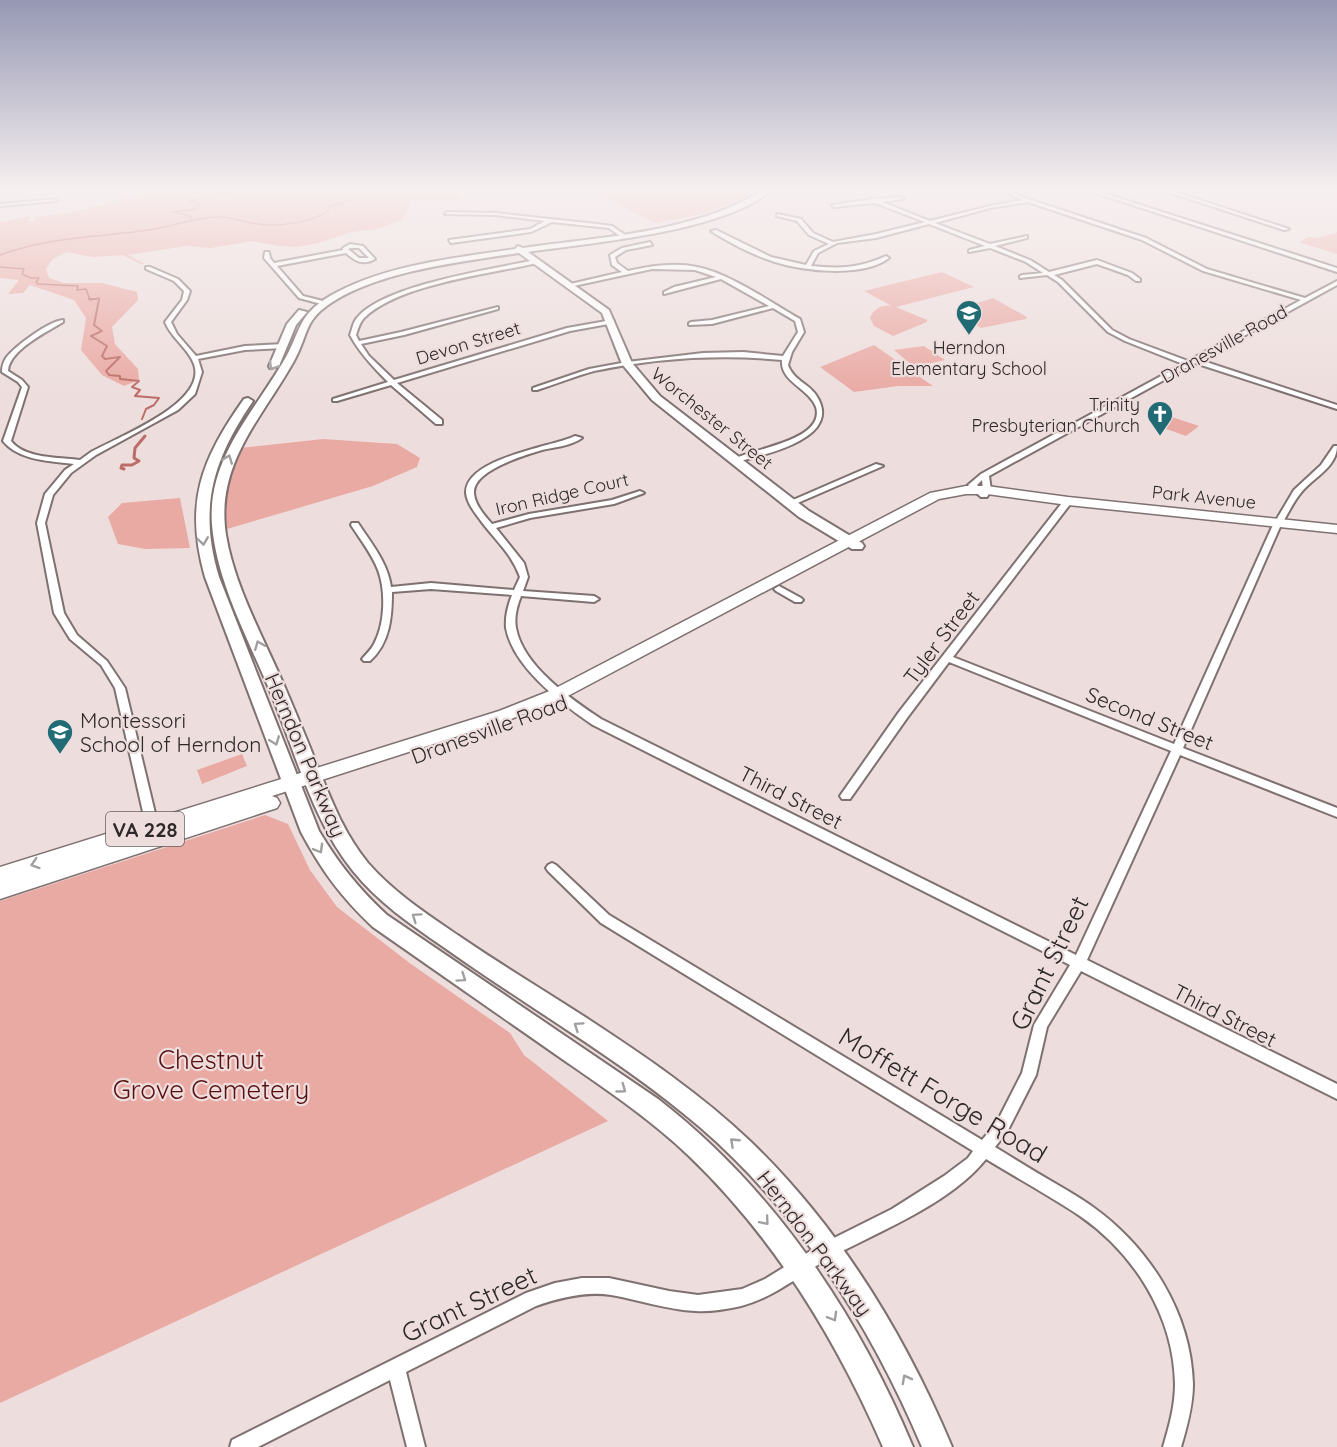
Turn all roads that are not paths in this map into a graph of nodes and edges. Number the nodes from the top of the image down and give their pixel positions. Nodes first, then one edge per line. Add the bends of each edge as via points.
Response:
1 (886, 258) dead end
2 (267, 259) edge
3 (306, 259) edge
4 (355, 259) edge
5 (372, 259) edge
6 (475, 259) edge
7 (531, 259) edge
8 (613, 259) edge
9 (771, 259) edge
10 (813, 259) edge
11 (1022, 259) edge
12 (1182, 259) edge
13 (1301, 259) edge
14 (535, 262) junction
15 (272, 265) junction
16 (808, 267) junction
17 (148, 268) dead end
18 (1337, 270) edge
19 (626, 272) junction
20 (1050, 274) junction
21 (722, 277) junction
22 (1022, 277) dead end
23 (1138, 280) dead end
24 (1337, 284) edge
25 (569, 285) junction
26 (666, 293) dead end
27 (1306, 300) junction
28 (321, 302) junction
29 (776, 306) junction
30 (496, 308) dead end
31 (61, 321) dead end
32 (612, 322) junction
33 (691, 324) dead end
34 (356, 343) junction
35 (284, 346) junction
36 (194, 358) junction
37 (786, 358) junction
38 (1193, 362) junction
39 (627, 364) junction
40 (392, 382) junction
41 (535, 389) dead end
42 (335, 400) dead end
43 (1337, 407) edge
44 (439, 422) dead end
45 (578, 438) dead end
46 (1337, 448) edge
47 (736, 460) junction
48 (81, 462) junction
49 (879, 466) dead end
50 (983, 487) junction
51 (640, 493) dead end
52 (1068, 501) junction
53 (790, 502) junction
54 (1279, 523) junction
55 (355, 525) dead end
56 (490, 527) junction
57 (1337, 529) edge
58 (853, 543) junction
59 (779, 589) junction
60 (389, 590) junction
61 (518, 593) junction
62 (594, 599) dead end
63 (798, 600) dead end
64 (948, 658) junction
65 (367, 659) dead end
66 (562, 698) junction
67 (1177, 750) junction
68 (315, 783) junction
69 (293, 790) junction
70 (846, 796) dead end
71 (1337, 813) edge
72 (154, 833) junction
73 (552, 868) dead end
74 (0, 874) edge
75 (0, 890) edge
76 (1078, 963) junction
77 (1337, 1092) edge
78 (986, 1149) junction
79 (826, 1251) junction
80 (802, 1267) junction
81 (396, 1367) junction
82 (239, 1447) edge
83 (416, 1447) edge
84 (898, 1447) edge
85 (937, 1447) edge
86 (1172, 1447) edge

1 - 16 street via 866,267
2 - 15 street
3 - 15 street
4 - 5 street
6 - 28 main road, Herndon Parkway via 388,277
7 - 14 main road, Worchester Street
8 - 19 street
9 - 16 street
10 - 16 street
11 - 20 street
12 - 27 street via 1204,270
13 - 18 street
14 - 25 main road, Worchester Street
14 - 34 street via 415,289 381,301 358,319 353,331
15 - 28 street via 301,297
17 - 36 street via 176,280 187,291 186,299 168,322
19 - 21 street via 679,266
19 - 25 street
20 - 22 street
20 - 23 street via 1097,262
20 - 38 street via 1110,331
21 - 26 street
21 - 29 street
24 - 27 street, Dranesville Road
25 - 32 main road, Worchester Street via 601,306
27 - 38 street, Dranesville Road
28 - 35 main road, Herndon Parkway via 295,320
68 -> 28 main road, Herndon Parkway via 225,559 218,534 217,507 223,474 242,430 285,367 303,325
29 - 33 street
29 - 37 street via 793,316 802,328
30 - 34 street
31 - 48 street via 4,360 5,372 25,387 7,441 19,452
32 - 39 main road, Worchester Street
32 - 40 street, Devon Street via 568,329
34 - 40 street
35 - 36 street via 245,348
35 -> 69 main road, Herndon Parkway via 221,444 205,483 201,515 202,542 209,568
36 - 48 street via 199,367 198,380 183,402 162,418
37 - 39 street via 703,355
37 - 47 street via 788,372 818,403 817,424 790,443
38 - 43 street
38 - 50 street, Dranesville Road
39 - 41 street via 591,370
39 - 47 main road, Worchester Street via 656,398
40 - 42 street, Devon Street
40 - 44 street
45 - 56 street, Third Street via 500,463 475,478 468,497
46 - 54 street, Grant Street via 1298,492
47 - 53 main road, Worchester Street
48 - 72 street via 56,485 44,504 41,523 46,552 65,625 73,637 104,663 120,688
49 - 53 street
50 - 52 main road, Park Avenue
50 - 58 main road, Dranesville Road via 923,501
51 - 56 street, Iron Ridge Court via 614,502 529,516
52 - 54 main road, Park Avenue
52 - 64 street, Tyler Street
53 - 58 main road, Worchester Street
54 - 57 main road, Park Avenue
54 - 67 street, Grant Street
55 - 60 street via 383,568
56 - 61 street, Third Street via 523,571
58 - 59 main road, Dranesville Road
58 - 66 main road, Dranesville Road
59 - 63 street
59 - 66 main road, Dranesville Road
60 - 61 street via 431,586
60 - 65 street via 382,640
61 - 62 street
61 - 66 street, Third Street via 511,615 512,634 523,654
64 - 67 street, Second Street
64 - 70 street, Tyler Street
66 - 68 main road, Dranesville Road via 509,726
66 - 76 street, Third Street via 597,722
67 - 71 street, Second Street
67 - 76 street, Grant Street
68 - 69 main road, Dranesville Road
79 -> 68 main road, Herndon Parkway via 755,1162 708,1119 381,890 339,837
69 - 72 main road, Dranesville Road / VA 228
69 -> 80 main road, Herndon Parkway via 318,847 365,908 674,1127 736,1186
72 -> 74 main road, Dranesville Road / VA 228
72 - 75 main road, Dranesville Road / VA 228
73 - 78 street, Moffett Forge Road via 605,919
76 - 77 street, Third Street
76 - 78 street, Grant Street via 1041,1025 1029,1075
78 - 79 street, Grant Street via 950,1182 898,1215
78 - 86 street, Moffett Forge Road via 1100,1221 1148,1272 1175,1328 1182,1357 1182,1412
79 - 80 street, Grant Street
85 -> 79 main road, Herndon Parkway via 889,1349 855,1289
80 - 81 street, Grant Street via 771,1286 722,1301 669,1299 609,1286 555,1291
80 -> 84 main road, Herndon Parkway via 856,1359
81 - 82 street, Grant Street
81 - 83 street

